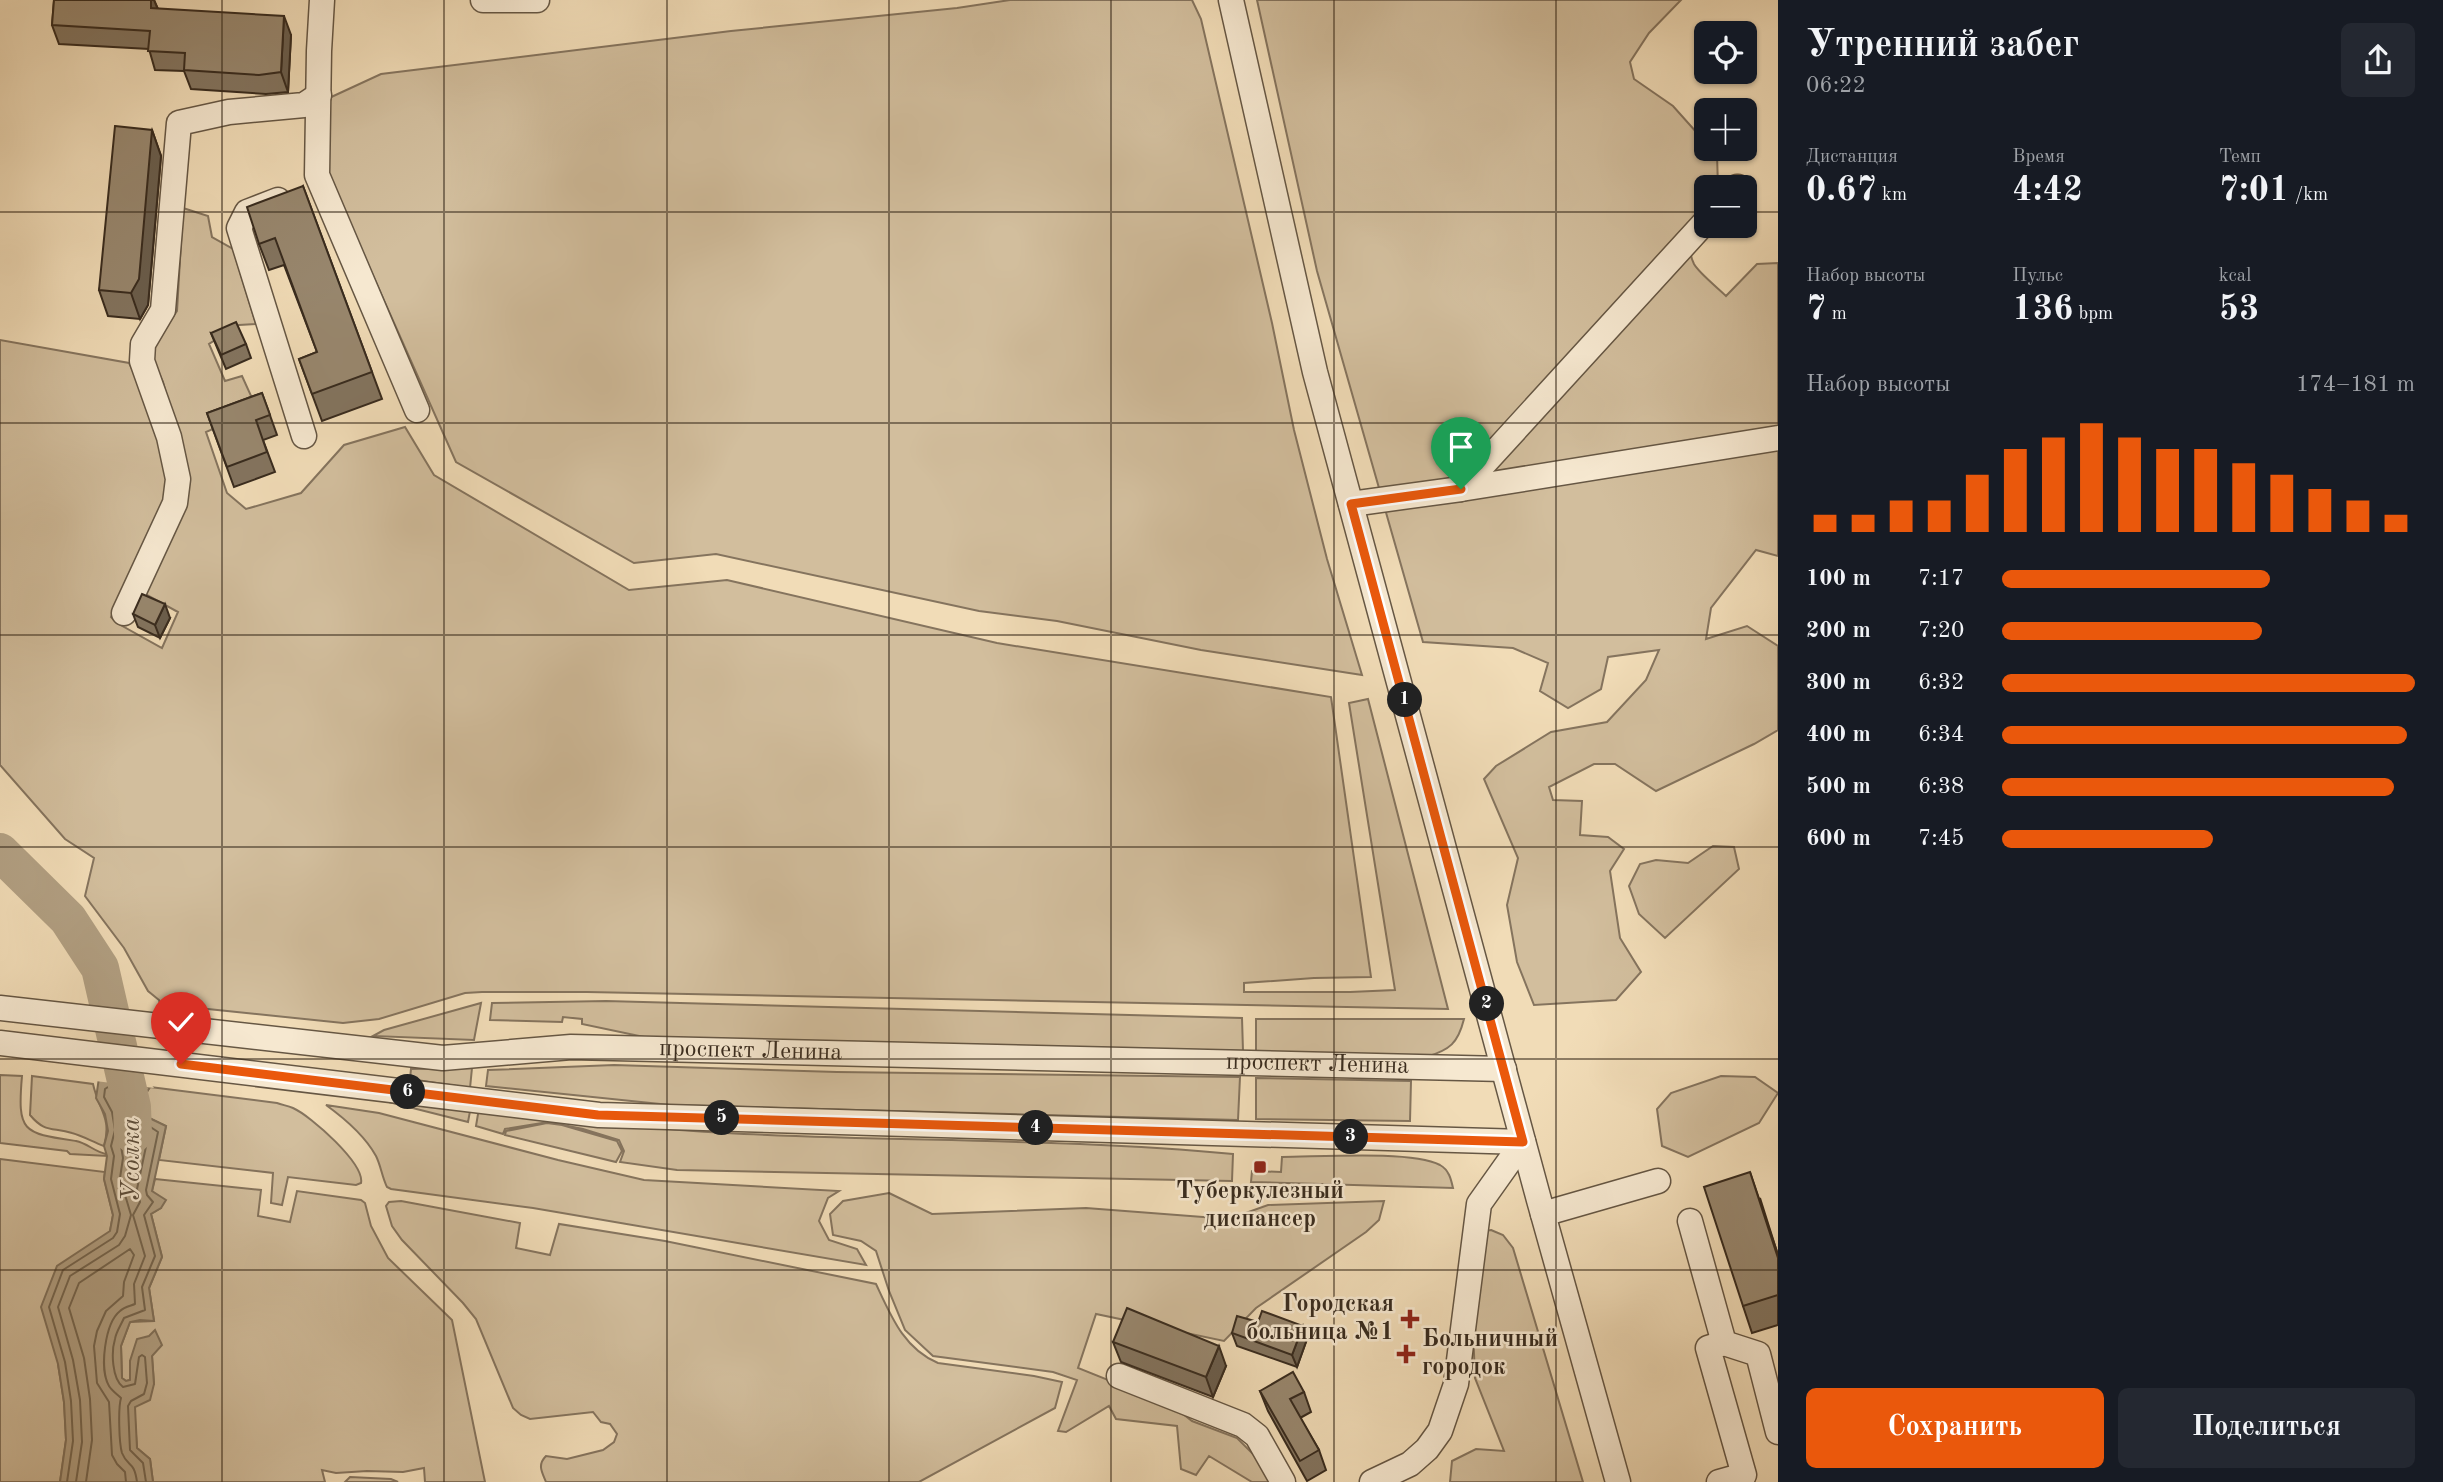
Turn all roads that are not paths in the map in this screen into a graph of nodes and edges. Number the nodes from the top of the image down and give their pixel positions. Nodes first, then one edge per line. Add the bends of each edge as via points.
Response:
1 (323, 0) edge
2 (483, 0) edge
3 (537, 0) edge
4 (1231, 0) edge
5 (319, 95) junction
6 (321, 183) junction
7 (1694, 234) edge
8 (417, 410) dead end
9 (304, 436) dead end
10 (1778, 438) edge
11 (1461, 489) junction
12 (1351, 504) junction
13 (124, 613) dead end
14 (0, 1008) edge
15 (11, 1043) edge
16 (1504, 1069) junction
17 (1523, 1142) junction
18 (1658, 1181) dead end
19 (1543, 1214) junction
20 (1690, 1221) dead end
21 (1724, 1343) junction
22 (1768, 1355) edge
23 (1119, 1376) dead end
24 (1778, 1432) edge
25 (1283, 1482) edge
26 (1372, 1482) edge
27 (1618, 1482) edge
28 (1720, 1482) edge

1 - 5 street
2 - 3 street
4 - 12 street via 1315,372
5 - 6 street via 317,175
5 - 13 street via 304,105 229,112 179,123 163,310 143,344 142,361 169,436 178,479 175,503
6 - 8 street
6 - 9 street via 247,212 239,228
7 - 11 street
10 - 11 street
11 - 12 street
12 - 16 street
14 - 16 street, проспект Ленина via 443,1058 571,1047
15 - 17 street via 598,1115
16 - 17 street
17 - 19 street
17 - 26 street via 1479,1203 1456,1384 1440,1431 1410,1464
18 - 19 street
19 - 27 street
20 - 21 street
21 - 22 street
21 - 28 street via 1708,1348 1744,1475
22 - 24 street
23 - 25 street via 1243,1426 1257,1436

